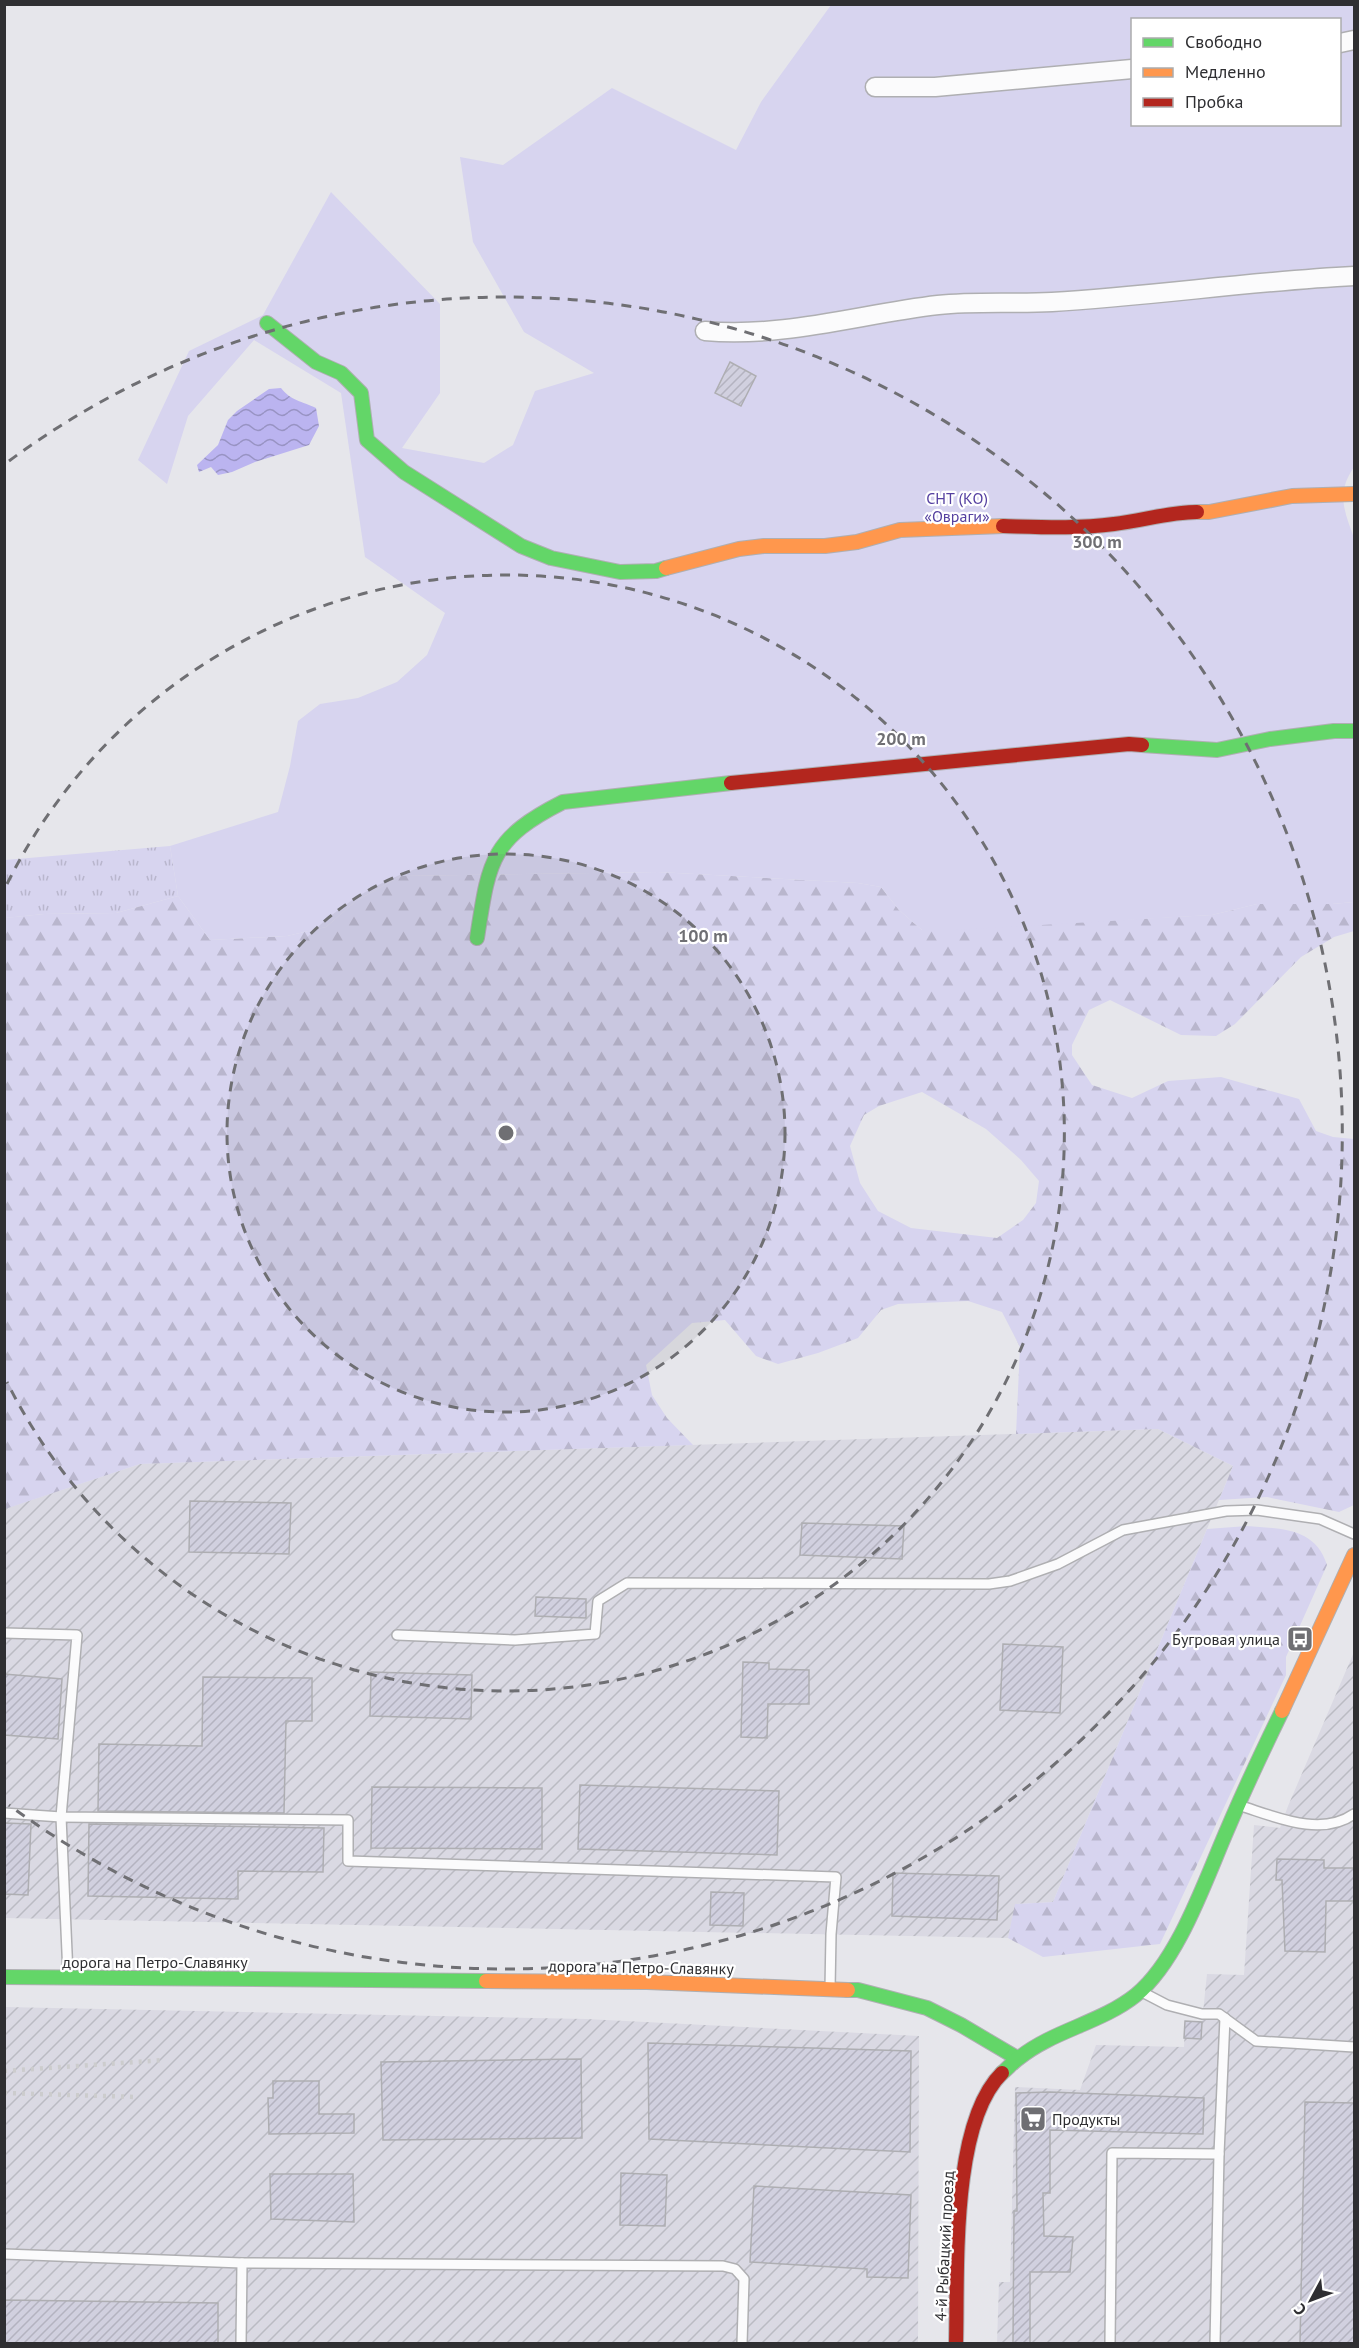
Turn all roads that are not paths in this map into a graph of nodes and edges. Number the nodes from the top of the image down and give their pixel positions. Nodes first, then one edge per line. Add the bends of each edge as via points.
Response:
1 (1131, 69) edge
2 (875, 87) dead end
3 (1354, 276) edge
4 (267, 322) dead end
5 (705, 331) dead end
6 (1354, 494) edge
7 (1354, 731) edge
8 (477, 938) dead end
9 (1354, 1534) edge
10 (1354, 1555) edge
11 (4, 1633) edge
12 (397, 1635) dead end
13 (1238, 1805) junction
14 (4, 1813) edge
15 (1354, 1814) edge
16 (61, 1816) junction
17 (4, 1977) edge
18 (69, 1978) junction
19 (830, 1989) junction
20 (1140, 1991) junction
21 (1225, 2018) junction
22 (1354, 2047) edge
23 (1017, 2058) junction
24 (1219, 2154) junction
25 (4, 2254) edge
26 (242, 2263) junction
27 (241, 2343) edge
28 (742, 2343) edge
29 (956, 2343) edge
30 (1110, 2343) edge
31 (1215, 2343) edge

1 - 2 street via 935,87
3 - 5 street via 1051,302 939,305 775,331
4 - 6 street via 316,362 341,373 362,393 367,440 404,472 521,546 551,558 620,572 656,571 739,549 857,542 900,530 1118,525 1181,512 1209,513 1292,496
7 - 8 street via 1270,739 1216,750 1129,744 563,802 534,815 509,834 492,859
9 - 12 lane via 1320,1519 1257,1510 1226,1511 1124,1530 1058,1564 1010,1581 627,1583 598,1601 595,1634 515,1640
10 - 13 street
11 - 16 lane via 77,1635
13 - 15 lane via 1300,1824 1323,1825
13 - 20 street via 1162,1965
14 - 16 lane
16 - 18 lane
16 - 19 lane via 348,1820 348,1861 836,1877
17 - 18 street, дорога на Петро-Славянку
18 - 19 street, дорога на Петро-Славянку via 647,1982
19 - 23 street, дорога на Петро-Славянку via 858,1990 927,2008
20 - 21 lane via 1167,2005
20 - 23 street via 1095,2022 1046,2041
21 - 22 lane via 1256,2041
21 - 24 lane
23 - 29 street, 4-й Рыбацкий проезд via 996,2078 980,2104 968,2136 960,2193
24 - 30 lane via 1112,2153
24 - 31 lane
25 - 26 lane
26 - 27 lane
26 - 28 lane via 723,2266 735,2269 744,2279

